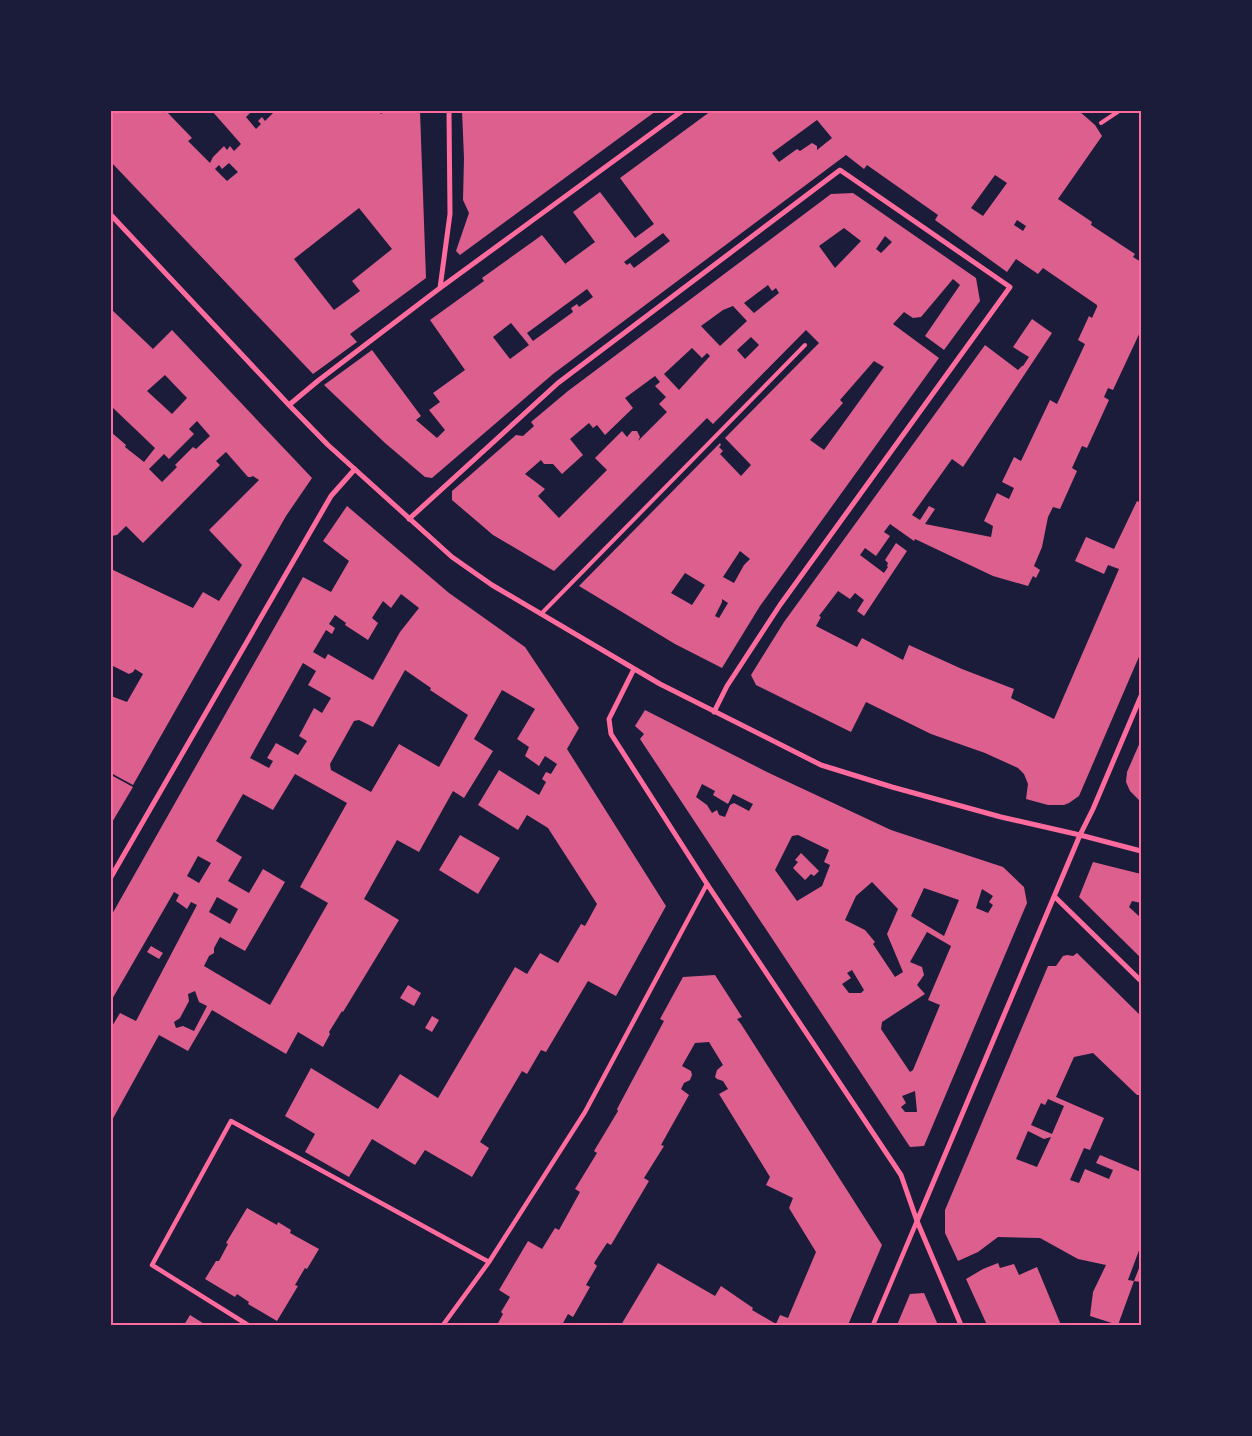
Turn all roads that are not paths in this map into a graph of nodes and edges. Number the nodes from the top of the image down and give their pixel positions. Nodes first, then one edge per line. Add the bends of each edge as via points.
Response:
1 (449, 111) edge
2 (682, 111) edge
3 (1119, 111) edge
4 (1100, 123) dead end
5 (111, 215) edge
6 (440, 288) junction
7 (805, 345) dead end
8 (289, 405) junction
9 (355, 469) junction
10 (409, 519) junction
11 (541, 614) junction
12 (634, 669) junction
13 (1141, 696) edge
14 (714, 712) junction
15 (1080, 834) junction
16 (1141, 851) edge
17 (111, 878) edge
18 (707, 884) junction
19 (1054, 897) junction
20 (1141, 980) edge
21 (917, 1222) junction
22 (488, 1262) junction
23 (248, 1325) edge
24 (443, 1325) edge
25 (873, 1325) edge
26 (961, 1325) edge

1 - 6 street via 450,214
2 - 6 street
3 - 4 lane
5 - 8 street
6 - 8 street
7 - 11 lane
8 - 9 street
9 - 10 street
9 - 17 street via 331,496
10 - 11 street via 452,557
10 - 14 street via 558,384 840,170 1010,287 780,605
11 - 12 street
12 - 14 street
12 - 18 street via 609,719 611,734
13 - 15 street
14 - 15 street via 821,765 1001,817
15 - 16 street
15 - 19 street
18 - 21 street via 900,1175
18 - 22 street via 584,1112
19 - 20 street
19 - 21 street
21 - 25 street
21 - 26 street
22 - 23 street via 231,1121 152,1265
22 - 24 street

